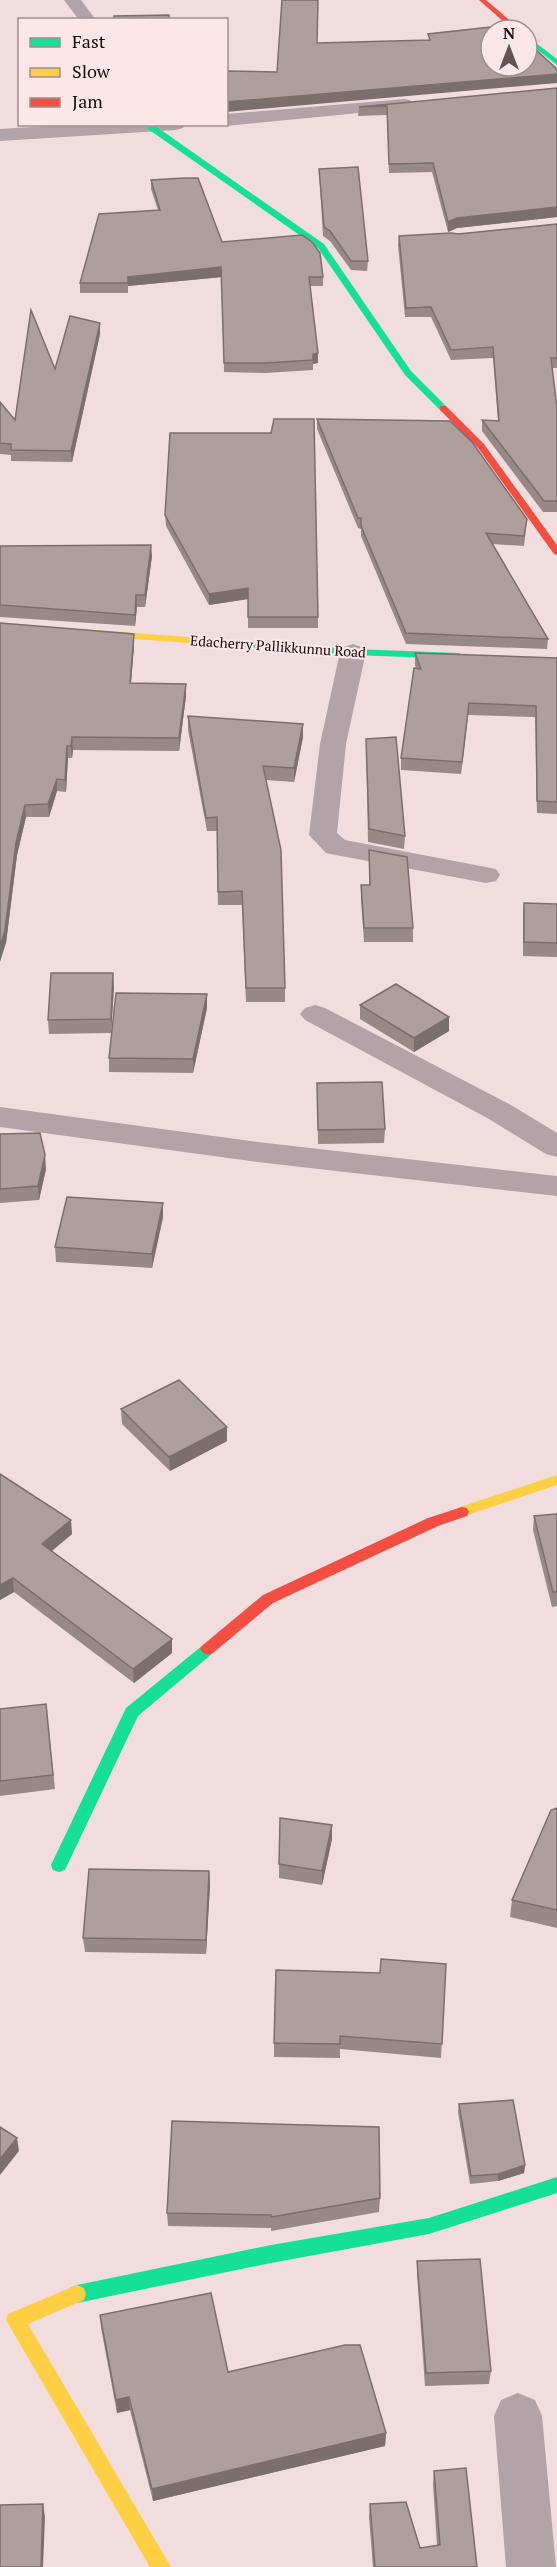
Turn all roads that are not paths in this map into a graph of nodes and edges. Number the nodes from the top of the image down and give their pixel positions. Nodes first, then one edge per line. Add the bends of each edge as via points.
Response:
1 (72, 0) edge
2 (482, 0) edge
3 (86, 18) edge
4 (504, 18) edge
5 (539, 48) edge
6 (557, 63) edge
7 (427, 102) edge
8 (228, 120) edge
9 (159, 126) edge
10 (151, 127) junction
11 (0, 135) edge
12 (557, 552) edge
13 (0, 626) edge
14 (353, 652) junction
15 (478, 657) edge
16 (486, 875) dead end
17 (315, 1014) dead end
18 (0, 1118) edge
19 (557, 1147) edge
20 (557, 1186) edge
21 (557, 1480) edge
22 (59, 1865) dead end
23 (557, 2185) edge
24 (7, 2314) edge
25 (518, 2416) dead end
26 (161, 2567) edge
27 (531, 2567) edge

1 - 3 street
2 - 4 street
5 - 6 street
7 - 8 street
9 - 10 street
10 - 11 street
10 - 12 street via 321,246 408,373 481,446
13 - 14 street, Edacherry Pallikkunnu Road
14 - 15 street, Edacherry Pallikkunnu Road
14 - 16 street via 333,744 323,835 336,847
17 - 19 street via 500,1112
18 - 20 street
21 - 22 street via 433,1522 268,1599 132,1712
23 - 24 street via 429,2226 81,2292
24 - 26 street
25 - 27 street

